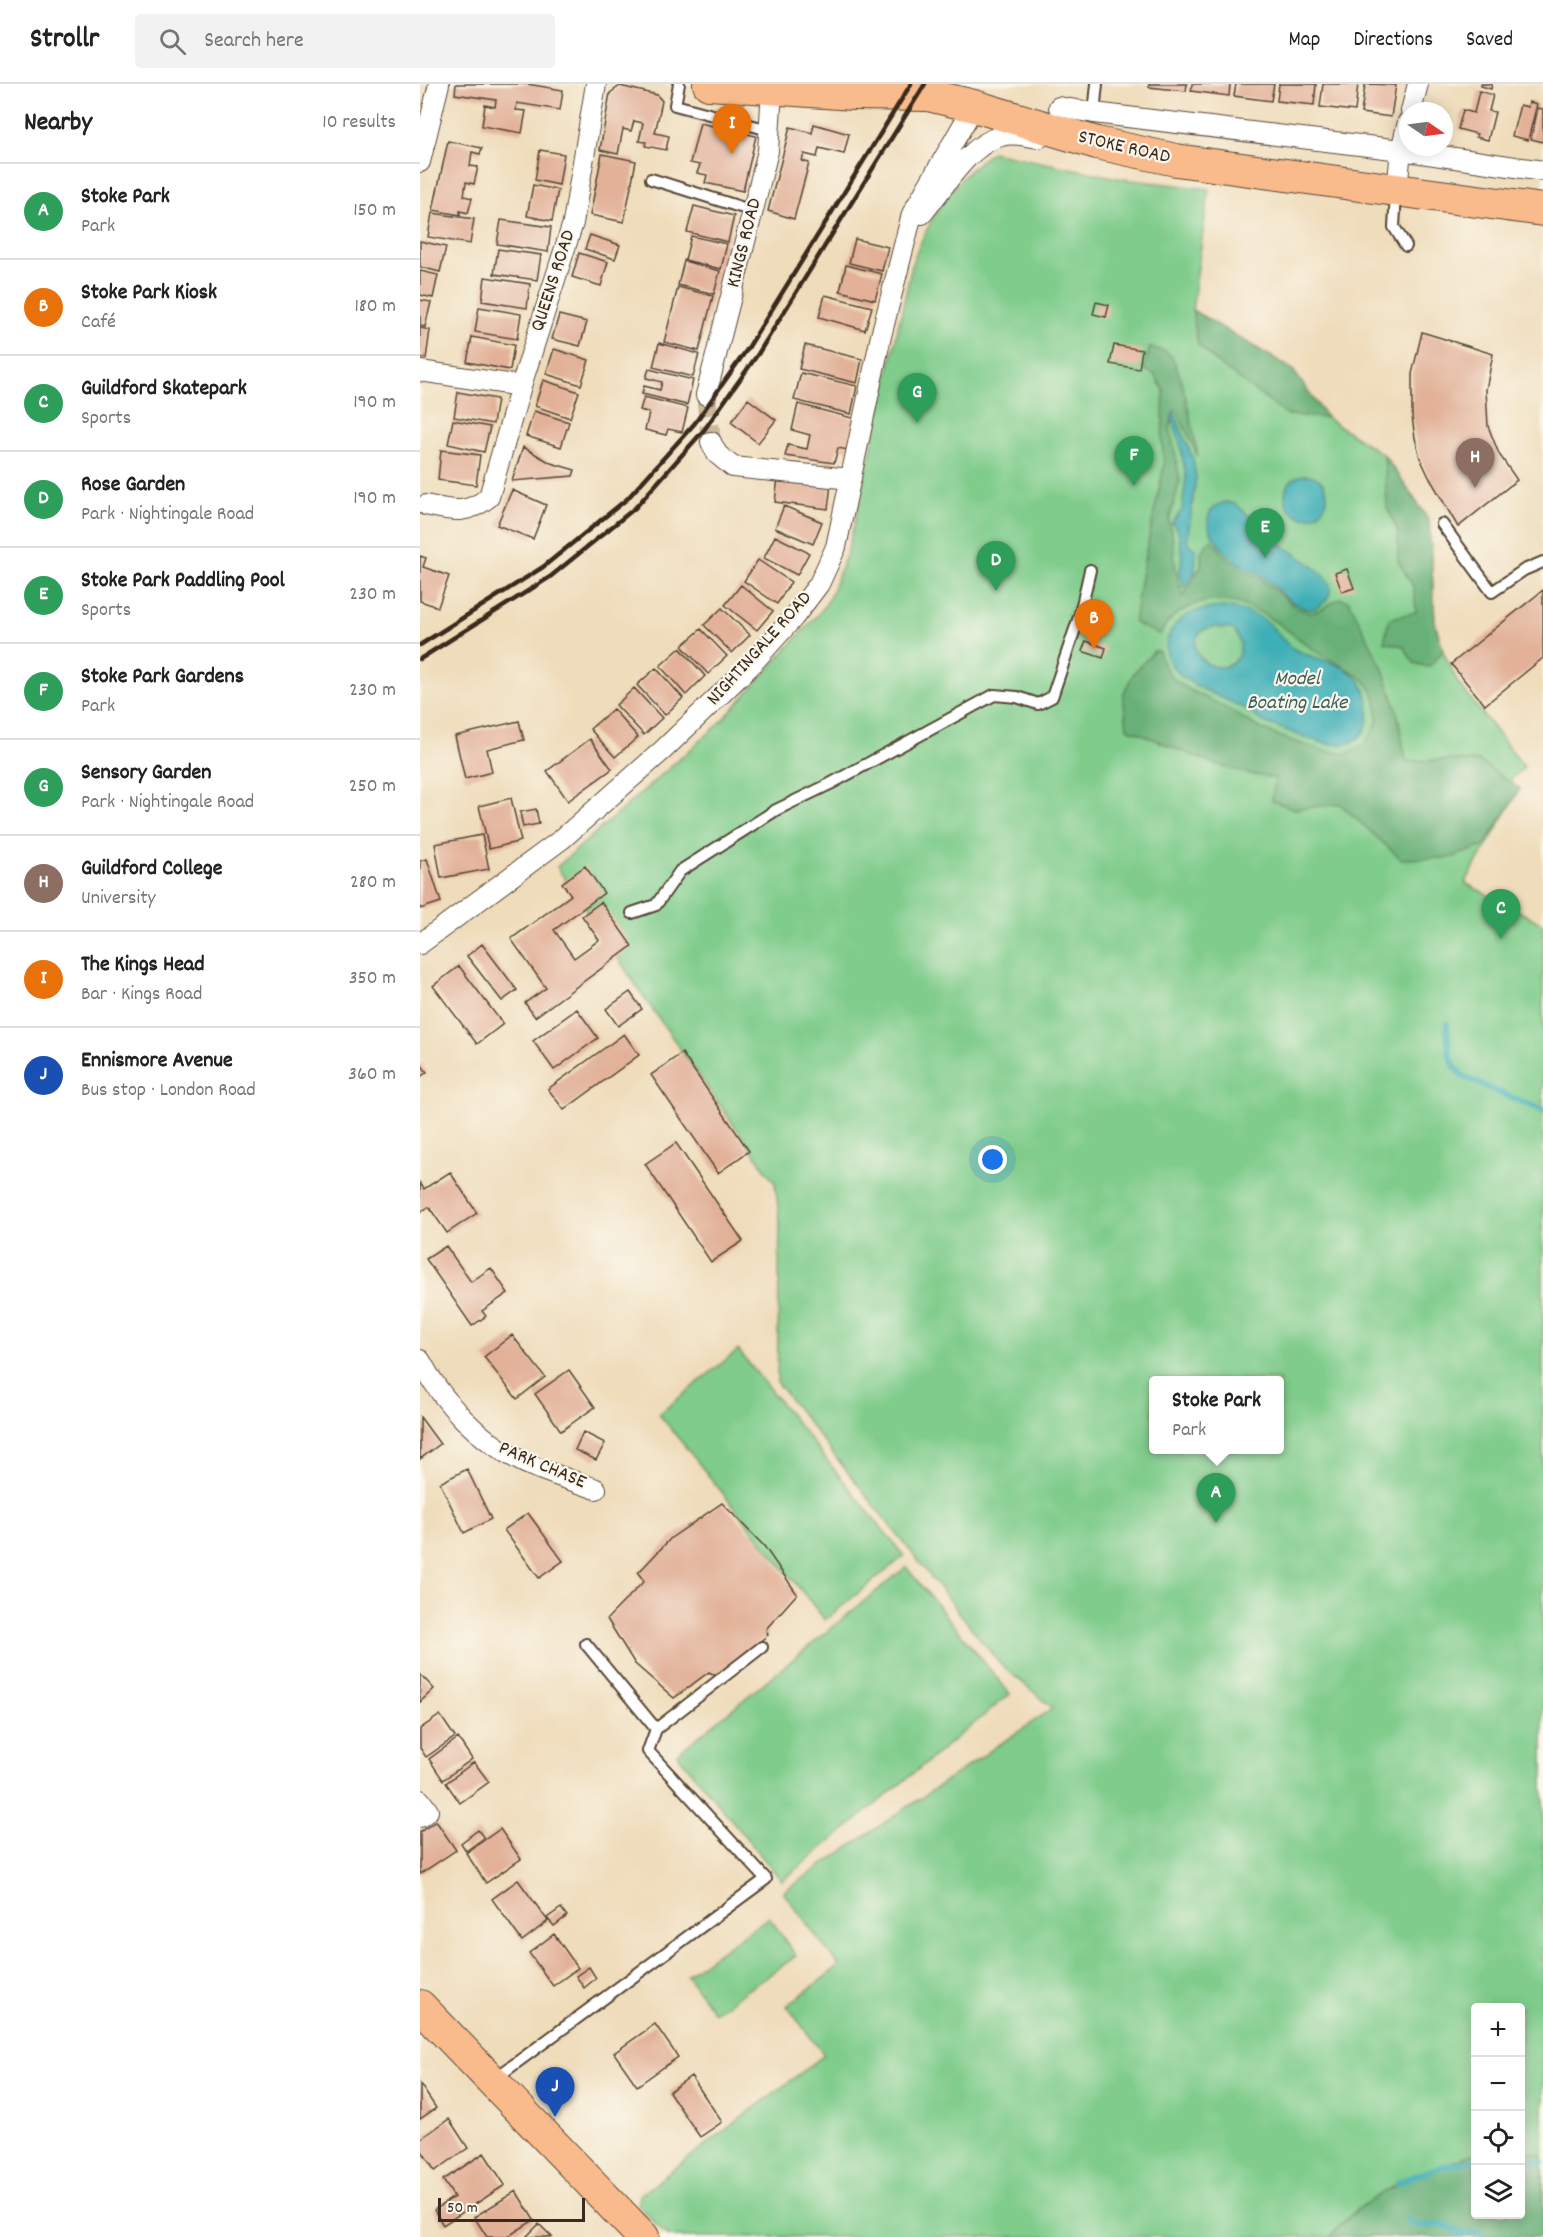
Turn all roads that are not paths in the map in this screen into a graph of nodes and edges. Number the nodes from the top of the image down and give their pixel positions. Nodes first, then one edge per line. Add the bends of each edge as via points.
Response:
1 (439, 84) edge
2 (596, 84) edge
3 (679, 84) edge
4 (709, 84) edge
5 (1097, 84) edge
6 (1418, 84) edge
7 (788, 88) edge
8 (1413, 102) edge
9 (974, 106) junction
10 (1059, 107) dead end
11 (1094, 113) junction
12 (769, 130) junction
13 (1399, 150) edge
14 (1400, 156) edge
15 (1442, 156) edge
16 (1176, 160) junction
17 (420, 162) edge
18 (1543, 171) edge
19 (651, 179) dead end
20 (1396, 190) junction
21 (1543, 210) edge
22 (753, 211) junction
23 (907, 232) junction
24 (1406, 246) dead end
25 (420, 371) edge
26 (520, 386) junction
27 (706, 395) tunnel mouth
28 (711, 442) tunnel mouth
29 (851, 479) junction
30 (426, 505) dead end
31 (1442, 524) dead end
32 (1543, 562) edge
33 (1090, 570) dead end
34 (632, 913) dead end
35 (420, 944) edge
36 (420, 1360) edge
37 (597, 1489) dead end
38 (586, 1644) dead end
39 (762, 1647) dead end
40 (656, 1729) junction
41 (420, 1800) edge
42 (420, 1817) edge
43 (420, 2006) edge
44 (493, 2080) junction
45 (643, 2237) edge

1 - 17 street
2 - 26 street, QUEENS ROAD via 573,223
3 - 12 lane via 675,105
4 - 7 main road, STOKE ROAD
5 - 11 lane
6 - 8 street
7 - 9 main road, STOKE ROAD via 928,95
7 - 12 street, KINGS ROAD
9 - 16 main road, STOKE ROAD via 1096,143
9 - 23 street, NIGHTINGALE ROAD via 912,214
10 - 11 street, STOKE ROAD
11 - 13 street, STOKE ROAD
12 - 22 street, KINGS ROAD via 768,151
14 - 20 street
15 - 18 street, STOKE ROAD
16 - 20 main road, STOKE ROAD
16 - 23 street, NIGHTINGALE ROAD via 1136,161 1042,138 1001,135 979,146
19 - 22 lane
20 - 21 main road, STOKE ROAD
20 - 24 lane via 1394,226
22 - 27 street, KINGS ROAD
23 - 29 street, NIGHTINGALE ROAD
25 - 26 street
26 - 30 street, QUEENS ROAD via 489,497 476,507 456,511
28 - 29 street via 717,454 733,467
29 - 35 street, NIGHTINGALE ROAD via 836,547 819,584 750,666 562,839
31 - 32 lane via 1492,592
33 - 34 lane via 1080,614 1052,697 1038,704 1017,696 994,695 776,810 680,872 656,905
36 - 37 street, PARK CHASE via 452,1407 492,1446
38 - 40 lane
39 - 40 lane
40 - 44 lane via 648,1751 766,1879
41 - 42 street via 428,1811
43 - 44 main road
44 - 45 main road

